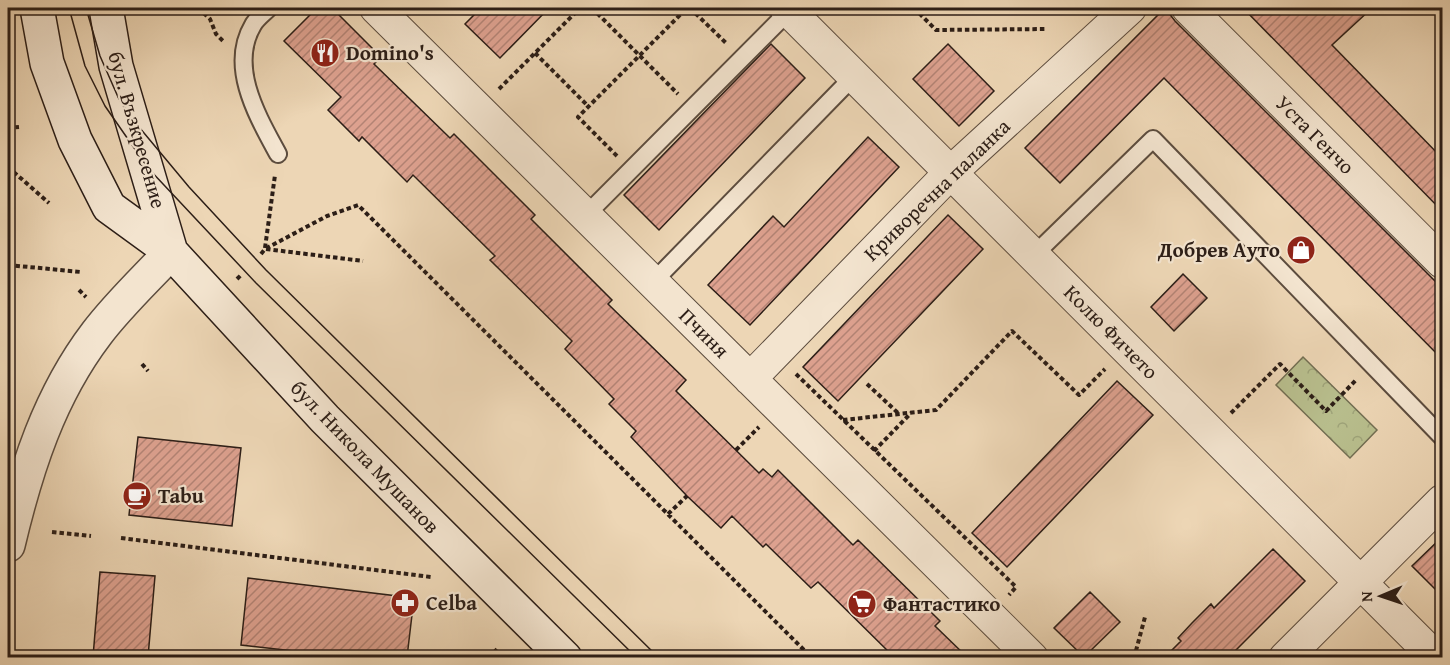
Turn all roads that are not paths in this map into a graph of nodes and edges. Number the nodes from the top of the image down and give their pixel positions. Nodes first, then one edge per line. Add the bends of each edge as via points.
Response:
1 (37, 8) edge
2 (106, 8) edge
3 (269, 8) edge
4 (376, 8) edge
5 (1130, 8) edge
6 (1188, 8) edge
7 (787, 9) edge
8 (854, 76) junction
9 (278, 154) road end
10 (951, 172) junction
11 (586, 215) junction
12 (171, 252) junction
13 (1034, 255) junction
14 (1443, 262) edge
15 (653, 282) junction
16 (750, 379) junction
17 (1443, 437) edge
18 (1443, 501) edge
19 (8, 545) edge
20 (1361, 582) junction
21 (565, 657) edge
22 (1032, 657) edge
23 (1285, 657) edge
24 (1436, 657) edge

1 - 12 main road, бул. Възкресение via 47,63 91,176 109,207
2 - 12 main road, бул. Възкресение via 121,86
3 - 9 lane via 253,24 244,50 244,67 252,106
4 - 11 street, Пчиня
5 - 10 street, Криворечна паланка
6 - 14 street, Уста Генчо
7 - 8 street, Колю Фичето
7 - 11 lane
8 - 10 street, Колю Фичето
8 - 15 lane
10 - 13 street, Колю Фичето
10 - 16 street, Криворечна паланка
11 - 15 street, Пчиня
12 - 19 main road via 106,322 67,379 43,424 27,467
12 - 21 main road, бул. Никола Мушанов via 325,419
13 - 17 lane via 1153,139
13 - 20 street, Колю Фичето
15 - 16 street, Пчиня
16 - 22 street, Пчиня
18 - 20 street
20 - 23 street
20 - 24 street, Колю Фичето

